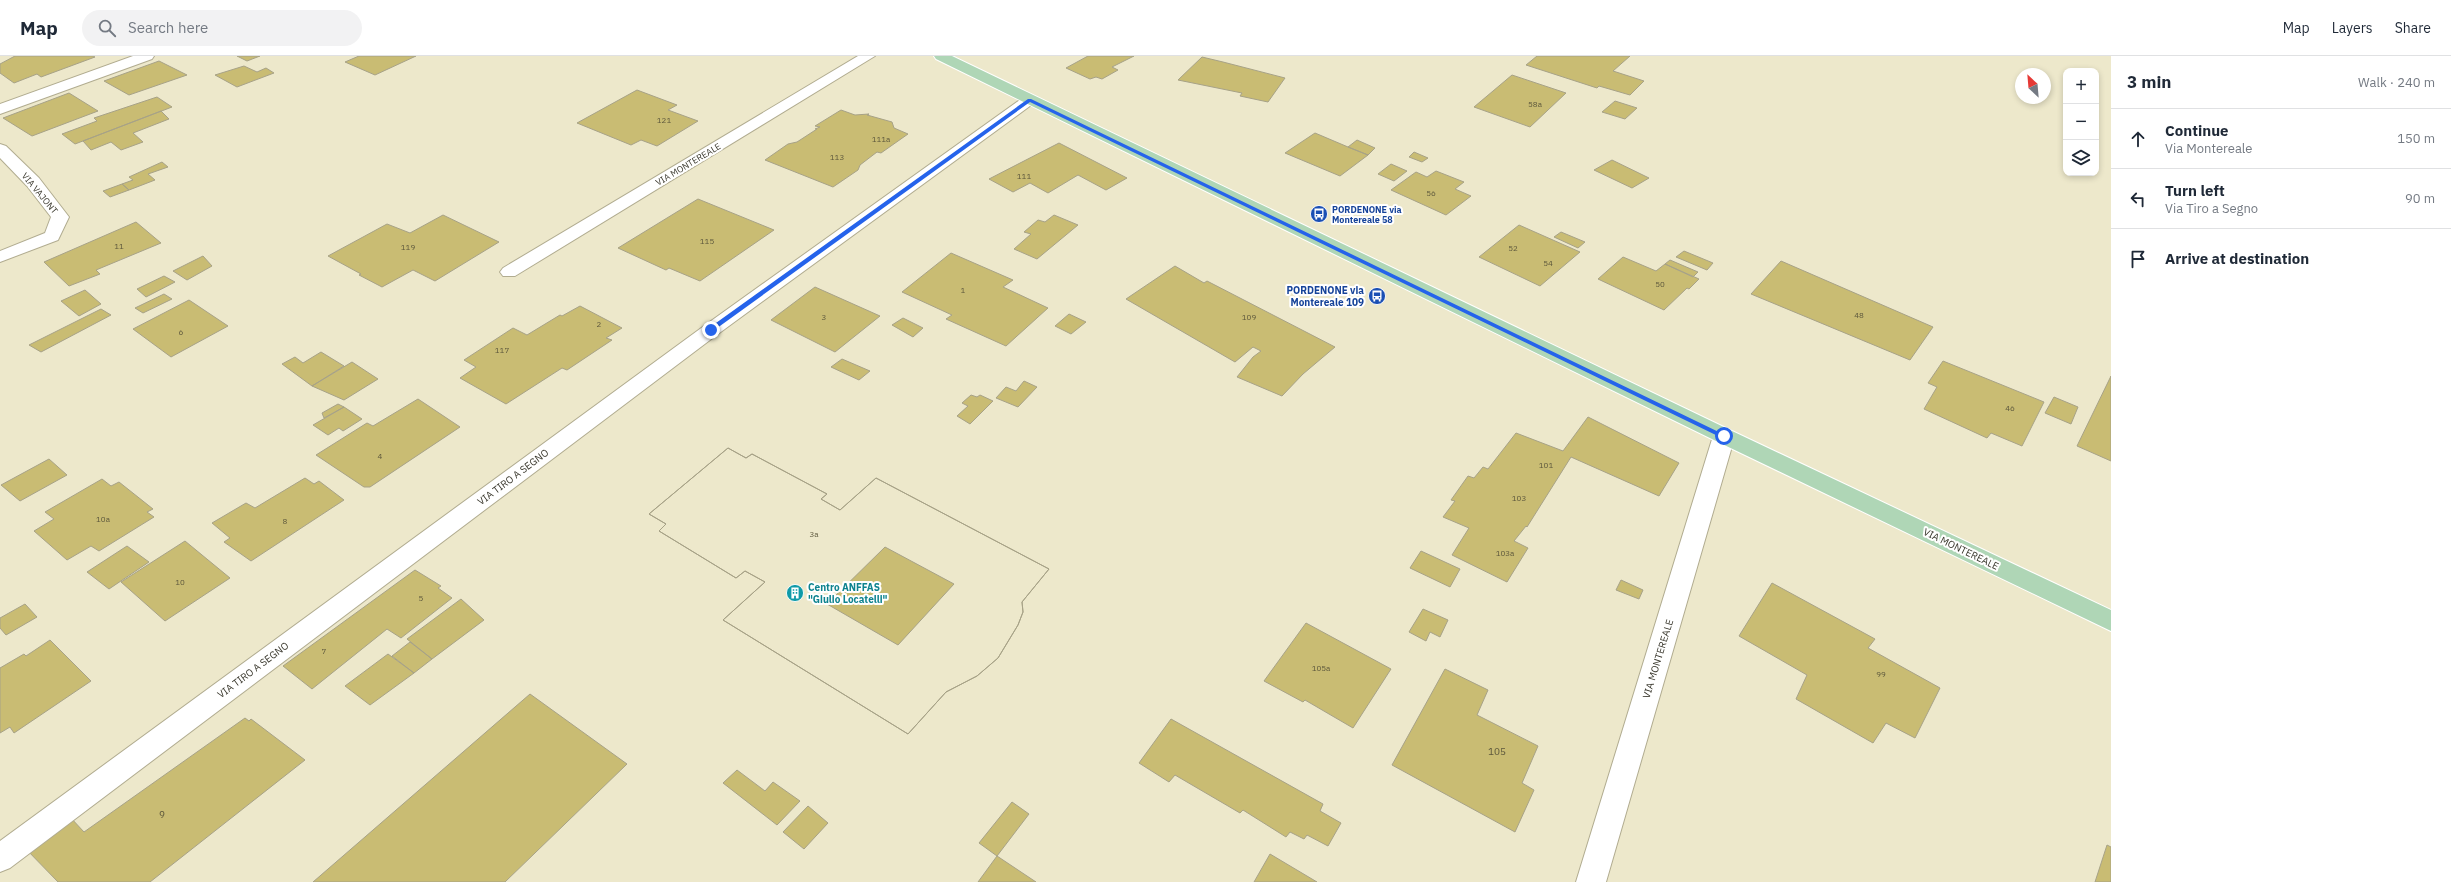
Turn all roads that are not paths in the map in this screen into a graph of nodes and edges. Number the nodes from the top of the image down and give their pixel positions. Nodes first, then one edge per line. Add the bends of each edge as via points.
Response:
1 (147, 56) edge
2 (868, 56) edge
3 (941, 56) edge
4 (1029, 100) junction
5 (0, 109) edge
6 (0, 149) edge
7 (0, 257) edge
8 (509, 272) dead end
9 (1724, 436) junction
10 (2111, 621) edge
11 (0, 858) edge
12 (1591, 882) edge

1 - 5 street
2 - 8 street, VIA MONTEREALE
3 - 4 main road, VIA MONTEREALE
4 - 9 main road, VIA MONTEREALE
4 - 11 street, VIA TIRO A SEGNO via 711,330
6 - 7 street, VIA VAJONT via 33,182 60,217 52,236
9 - 10 main road, VIA MONTEREALE
9 - 12 street, VIA MONTEREALE

